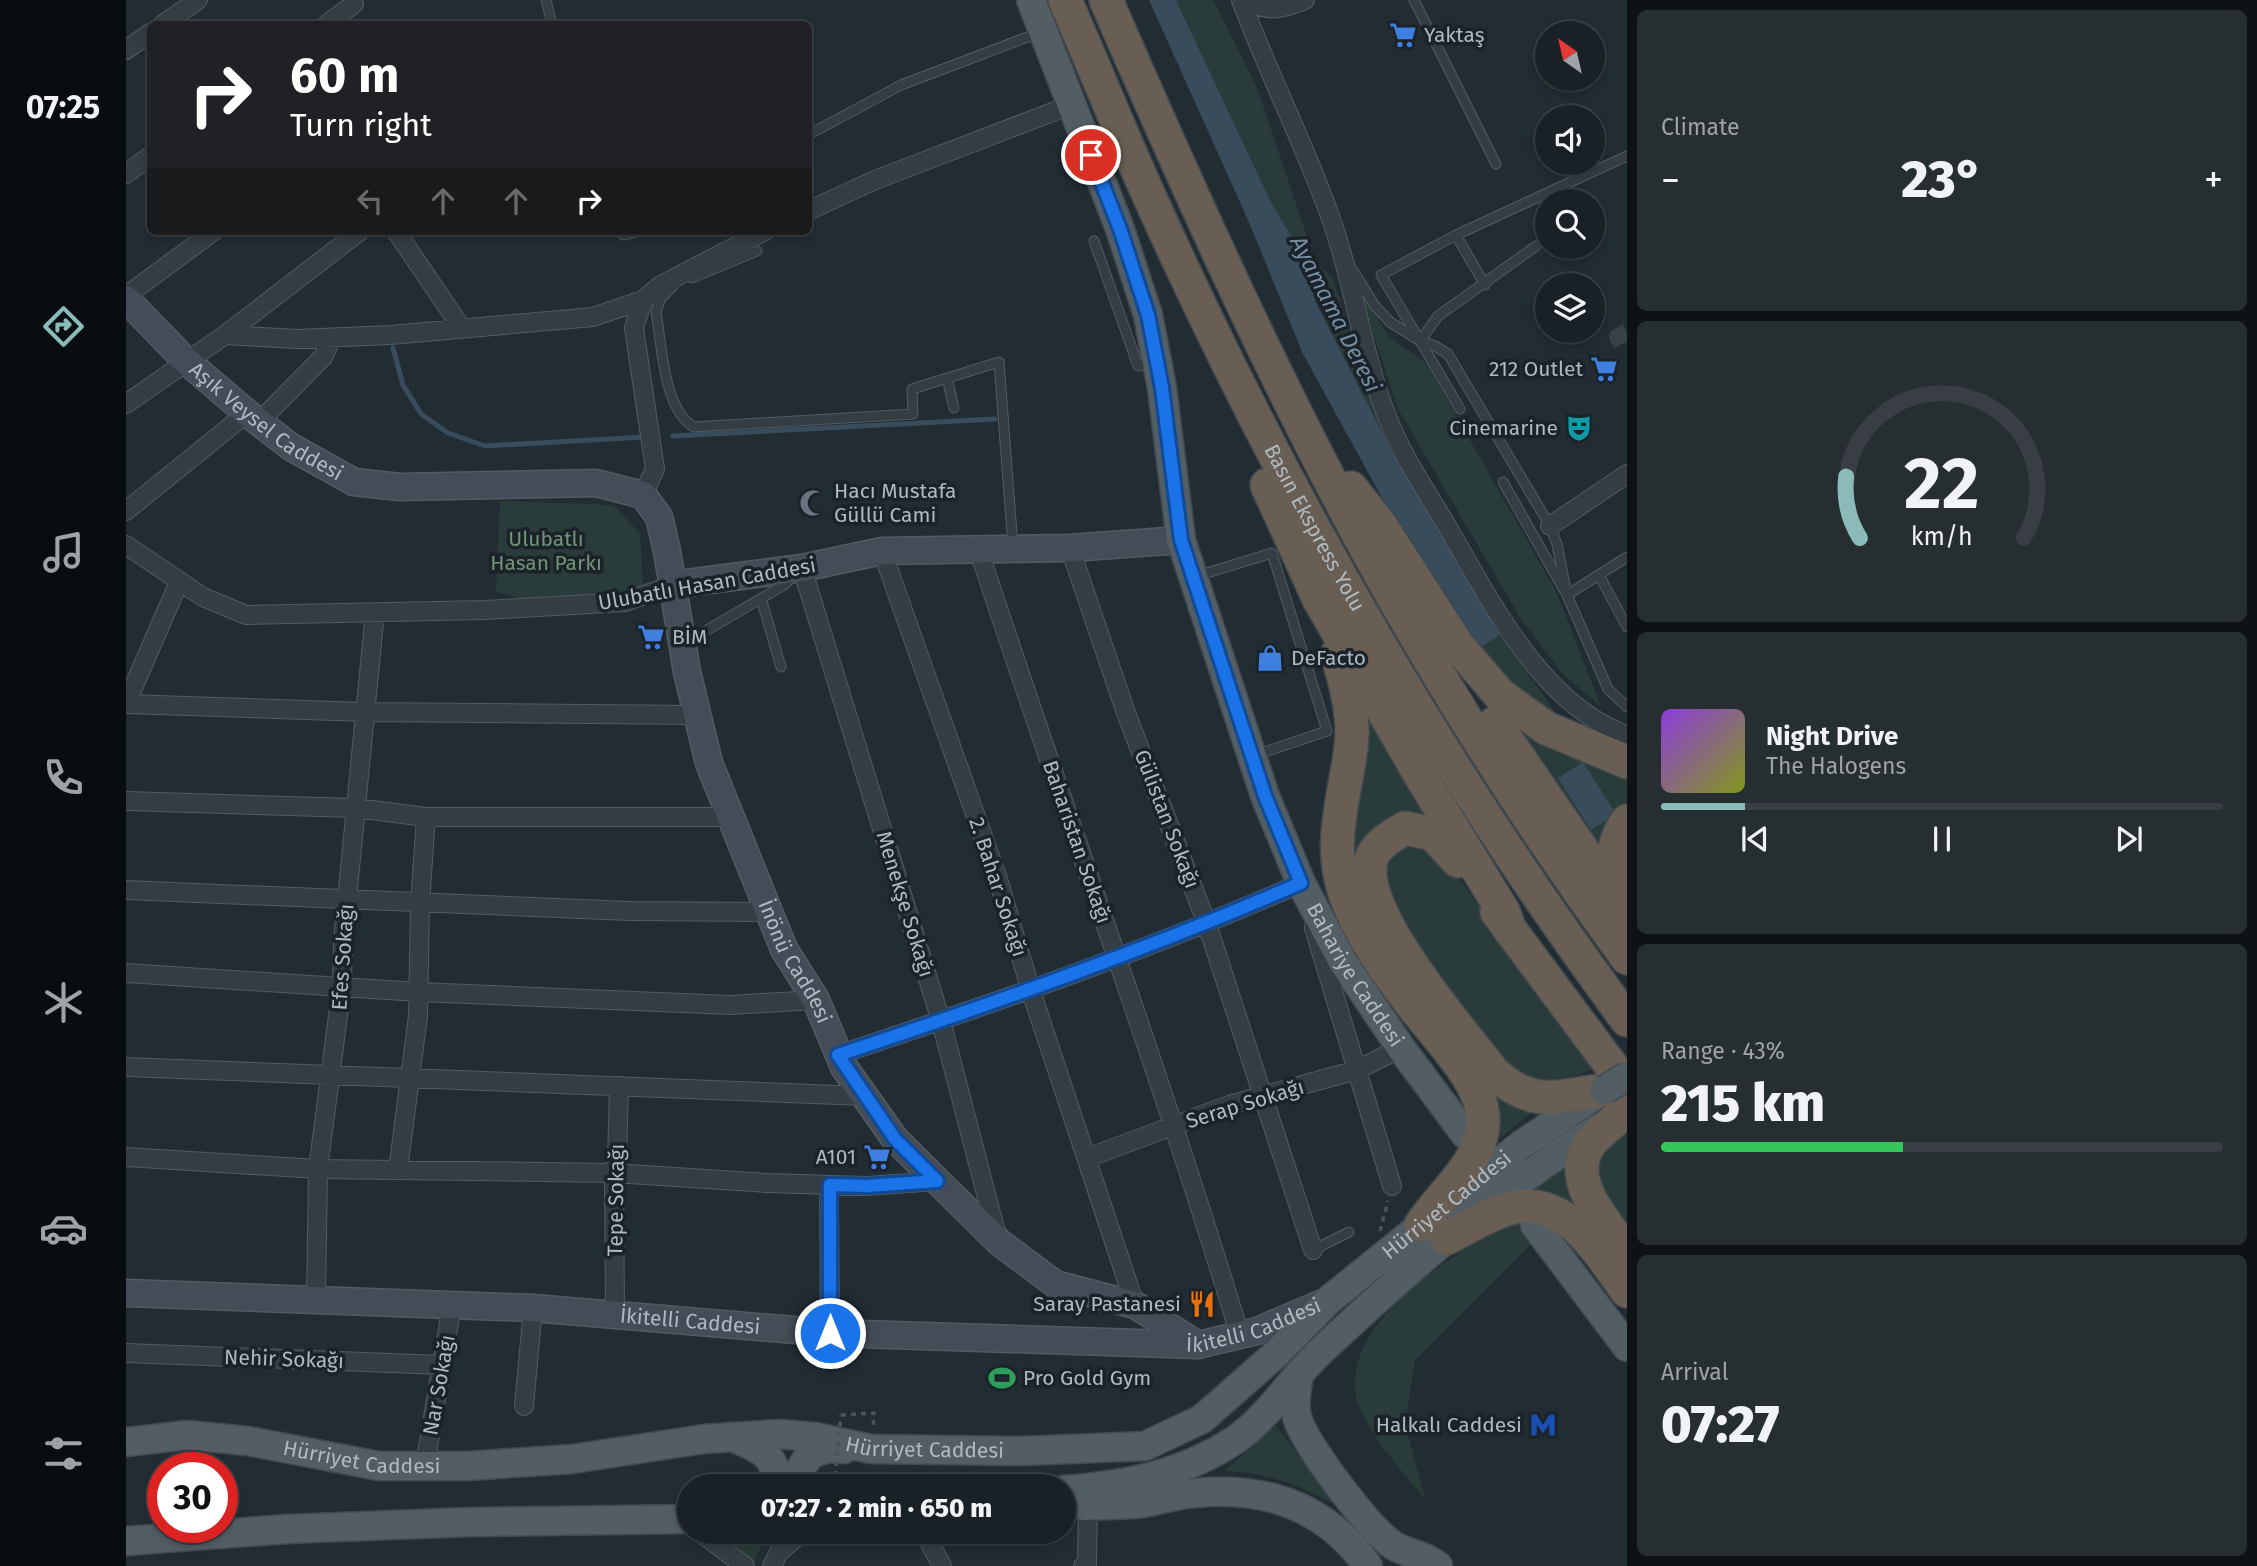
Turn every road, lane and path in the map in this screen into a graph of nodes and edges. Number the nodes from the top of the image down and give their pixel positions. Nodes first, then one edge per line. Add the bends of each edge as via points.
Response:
1 (198, 0) edge
2 (546, 0) edge
3 (1031, 0) edge
4 (1065, 0) edge
5 (1106, 0) edge
6 (1241, 0) edge
7 (1249, 0) edge
8 (1305, 0) edge
9 (1415, 0) edge
10 (354, 4) dead end
11 (167, 21) edge
12 (331, 21) edge
13 (551, 21) edge
14 (1043, 32) junction
15 (147, 35) edge
16 (126, 50) edge
17 (1071, 105) junction
18 (812, 133) edge
19 (1627, 156) edge
20 (147, 158) edge
21 (1496, 163) dead end
22 (126, 174) edge
23 (1149, 197) junction
24 (812, 209) edge
25 (209, 235) edge
26 (355, 235) edge
27 (399, 235) edge
28 (757, 235) edge
29 (1457, 235) junction
30 (1094, 241) dead end
31 (1535, 247) edge
32 (757, 251) dead end
33 (1345, 256) junction
34 (1485, 285) junction
35 (126, 298) edge
36 (643, 300) junction
37 (461, 327) junction
38 (225, 335) junction
39 (331, 338) junction
40 (1420, 341) junction
41 (185, 360) junction
42 (1156, 361) junction
43 (947, 378) junction
44 (126, 404) edge
45 (954, 408) dead end
46 (1460, 410) dead end
47 (253, 418) junction
48 (1320, 461) junction
49 (1627, 474) edge
50 (1503, 482) dead end
51 (643, 495) junction
52 (126, 511) edge
53 (1550, 526) junction
54 (1181, 540) junction
55 (126, 545) edge
56 (978, 548) junction
57 (1013, 548) junction
58 (1070, 548) junction
59 (882, 551) junction
60 (1627, 557) edge
61 (802, 568) junction
62 (1599, 575) junction
63 (1193, 578) junction
64 (179, 582) junction
65 (672, 585) junction
66 (1393, 595) junction
67 (1567, 595) junction
68 (761, 598) junction
69 (1319, 599) junction
70 (375, 612) junction
71 (1627, 627) edge
72 (681, 640) junction
73 (780, 667) dead end
74 (126, 704) edge
75 (1627, 707) edge
76 (365, 712) junction
77 (697, 715) junction
78 (1627, 735) edge
79 (1251, 757) junction
80 (1627, 762) edge
81 (126, 801) edge
82 (356, 808) junction
83 (426, 817) junction
84 (731, 817) junction
85 (1627, 821) edge
86 (1301, 883) junction
87 (126, 890) edge
88 (347, 898) junction
89 (1627, 901) edge
90 (420, 903) junction
91 (769, 912) junction
92 (1627, 915) edge
93 (1208, 924) junction
94 (1510, 930) junction
95 (1116, 958) junction
96 (1627, 958) edge
97 (126, 973) edge
98 (342, 985) junction
99 (1031, 991) junction
100 (418, 992) junction
101 (816, 1000) junction
102 (1627, 1020) edge
103 (941, 1021) junction
104 (1401, 1048) junction
105 (838, 1055) junction
106 (126, 1067) edge
107 (1357, 1070) junction
108 (330, 1077) junction
109 (408, 1079) junction
110 (619, 1086) junction
111 (1264, 1095) junction
112 (864, 1096) junction
113 (1621, 1096) edge
114 (1174, 1126) junction
115 (1465, 1134) dead end
116 (126, 1157) edge
117 (1087, 1158) junction
118 (318, 1169) junction
119 (398, 1170) junction
120 (614, 1173) junction
121 (937, 1181) junction
122 (830, 1185) junction
123 (1391, 1190) joint
124 (1535, 1225) dead end
125 (1349, 1231) dead end
126 (1434, 1232) junction
127 (1378, 1240) dead end
128 (999, 1242) junction
129 (1313, 1250) joint
130 (1627, 1252) edge
131 (1627, 1291) edge
132 (126, 1293) edge
133 (1329, 1300) junction
134 (316, 1301) junction
135 (452, 1305) junction
136 (1135, 1305) junction
137 (533, 1308) junction
138 (615, 1315) junction
139 (830, 1333) junction
140 (1240, 1336) junction
141 (1198, 1345) junction
142 (1627, 1347) edge
143 (126, 1353) edge
144 (442, 1365) junction
145 (1299, 1374) junction
146 (524, 1406) dead end
147 (874, 1413) dead end
148 (732, 1437) junction
149 (126, 1441) edge
150 (871, 1449) junction
151 (425, 1465) junction
152 (775, 1474) edge
153 (801, 1474) edge
154 (835, 1474) edge
155 (1076, 1489) edge
156 (1076, 1506) edge
157 (677, 1522) edge
158 (128, 1543) edge
159 (715, 1544) edge
160 (789, 1544) edge
161 (937, 1544) edge
162 (1087, 1565) edge
163 (745, 1566) edge
164 (772, 1566) edge
165 (942, 1566) edge
166 (1368, 1566) edge
167 (1438, 1566) edge

1 - 11 street
2 - 13 lane
3 - 14 main road, Bahariye Caddesi
4 - 23 highway, Basın Ekspress Yolu
5 - 48 highway, Basın Ekspress Yolu via 1231,281
6 - 33 street
7 - 8 street via 1259,8 1282,9
9 - 21 lane
10 - 12 street
14 - 17 main road, Bahariye Caddesi
14 - 18 lane via 901,85
15 - 16 street
17 - 24 street via 875,180
17 - 42 main road, Bahariye Caddesi via 1120,229 1148,315
19 - 29 lane
20 - 22 street
23 - 69 highway via 1175,285
23 - 102 highway, Basın Ekspress Yolu via 1227,361 1340,578 1519,871
25 - 35 street
26 - 38 street
27 - 37 street
28 - 36 street via 661,285
29 - 34 lane
29 - 40 lane via 1381,275
30 - 42 lane via 1138,366
31 - 34 lane
32 - 43 lane via 678,284 658,305 671,397 687,423 694,427 913,414 912,389
33 - 40 lane via 1374,306
33 - 78 street via 1368,362 1391,426 1500,617 1574,706
34 - 40 lane via 1438,316
35 - 41 main road, Aşık Veysel Caddesi
36 - 37 street via 593,317
36 - 51 street via 634,328 655,469
37 - 39 street
38 - 39 street
38 - 41 street
39 - 47 street via 323,357
40 - 46 lane
40 - 53 lane via 1448,354
41 - 44 street
41 - 47 main road, Aşık Veysel Caddesi
42 - 54 main road, Bahariye Caddesi
43 - 45 lane
43 - 57 lane via 999,362
47 - 51 main road, Aşık Veysel Caddesi via 291,447 354,482 400,487 596,483
47 - 52 street
48 - 66 highway, Basın Ekspress Yolu
48 - 80 highway via 1356,492 1458,646 1500,695 1546,728
49 - 53 street
50 - 67 lane
51 - 65 main road, İnönü Caddesi via 659,517
53 - 67 lane
54 - 58 main road, Ulubatlı Hasan Caddesi
54 - 63 main road, Bahariye Caddesi
55 - 64 street, Ulubatlı Hasan Caddesi
56 - 57 main road, Ulubatlı Hasan Caddesi
56 - 59 main road, Ulubatlı Hasan Caddesi
56 - 95 street, Baharistan Sokağı
57 - 58 main road, Ulubatlı Hasan Caddesi
58 - 93 street, Gülistan Sokağı via 1126,713
59 - 61 main road, Ulubatlı Hasan Caddesi
59 - 99 street, 2. Bahar Sokağı via 998,879
60 - 62 lane
61 - 65 main road, Ulubatlı Hasan Caddesi
61 - 68 lane
61 - 103 street, Menekşe Sokağı
62 - 67 lane
62 - 71 lane
63 - 79 main road, Bahariye Caddesi
63 - 79 lane via 1272,553 1327,731
64 - 70 street, Ulubatlı Hasan Caddesi via 246,615
64 - 74 street
65 - 70 street, Ulubatlı Hasan Caddesi via 625,602
65 - 72 main road, İnönü Caddesi
66 - 92 highway via 1471,686
66 - 96 highway, Basın Ekspress Yolu via 1515,796
67 - 75 lane via 1608,689
68 - 72 lane via 698,636
68 - 73 lane
69 - 94 highway via 1491,890
69 - 126 highway via 1343,673 1352,724 1336,831 1342,885 1377,957 1469,1079 1483,1110 1477,1150
70 - 76 street, Efes Sokağı
72 - 77 main road, İnönü Caddesi
74 - 76 street
76 - 77 street
76 - 82 street, Efes Sokağı
77 - 84 main road, İnönü Caddesi via 709,763
79 - 86 main road, Bahariye Caddesi
81 - 82 street
82 - 83 street
82 - 88 street, Efes Sokağı
83 - 84 street
83 - 90 street
84 - 91 main road, İnönü Caddesi
85 - 89 highway via 1612,852
86 - 93 street
86 - 104 main road, Bahariye Caddesi via 1343,962
86 - 107 street
87 - 88 street
88 - 90 street
88 - 98 street, Efes Sokağı
90 - 91 street
90 - 100 street
91 - 101 main road, İnönü Caddesi via 784,949
93 - 95 street
93 - 111 street, Gülistan Sokağı
94 - 113 highway
94 - 113 highway via 1433,834 1405,828 1371,857 1372,889 1403,953 1494,1073 1533,1098
95 - 99 street
95 - 114 street, Baharistan Sokağı
97 - 98 street
98 - 100 street
98 - 108 street, Efes Sokağı
99 - 103 street
99 - 117 street, 2. Bahar Sokağı
100 - 101 street via 730,1005
100 - 109 street
101 - 105 main road, İnönü Caddesi
103 - 105 street
103 - 128 street, Menekşe Sokağı
104 - 107 street, Serap Sokağı
104 - 115 main road, Bahariye Caddesi
105 - 112 main road, İnönü Caddesi
106 - 108 street
107 - 111 street, Serap Sokağı
107 - 123 street
108 - 109 street
108 - 118 street, Efes Sokağı
109 - 110 street
109 - 119 street
110 - 112 street
110 - 120 street, Tepe Sokağı
111 - 114 street, Serap Sokağı
111 - 129 street, Gülistan Sokağı
112 - 121 main road, İnönü Caddesi via 895,1139
113 - 126 main road, Hürriyet Caddesi via 1521,1145
113 - 130 highway via 1587,1148 1582,1176 1594,1204
114 - 117 street, Serap Sokağı
114 - 140 street, Baharistan Sokağı
116 - 118 street
117 - 136 street, 2. Bahar Sokağı
118 - 119 street
118 - 134 street, Efes Sokağı
119 - 120 street
120 - 122 street
120 - 138 street, Tepe Sokağı
121 - 122 street
121 - 128 main road, İnönü Caddesi
122 - 139 street
123 - 127 path
124 - 142 main road
125 - 129 lane
126 - 131 highway via 1510,1208 1544,1207 1573,1224
126 - 133 main road, Hürriyet Caddesi
126 - 145 main road
128 - 136 main road, İnönü Caddesi via 1055,1284
132 - 134 main road, İkitelli Caddesi
133 - 140 main road, İkitelli Caddesi
133 - 150 main road, Hürriyet Caddesi via 1202,1419 1145,1446 1045,1451
134 - 135 main road, İkitelli Caddesi
135 - 137 main road, İkitelli Caddesi
135 - 144 street, Nar Sokağı
136 - 141 main road, İnönü Caddesi
137 - 138 main road, İkitelli Caddesi
137 - 146 street
138 - 139 main road, İkitelli Caddesi
139 - 141 main road, İkitelli Caddesi
140 - 141 main road, İkitelli Caddesi
143 - 144 street, Nehir Sokağı
144 - 151 street, Nar Sokağı
145 - 155 main road via 1256,1424 1208,1456 1170,1474
145 - 167 main road via 1297,1418 1348,1497 1390,1543
147 - 154 path, bridge via 841,1415
148 - 150 main road, Hürriyet Caddesi via 779,1434
148 - 151 main road, Hürriyet Caddesi via 572,1459
148 - 152 main road via 762,1450 773,1462
149 - 151 main road, Hürriyet Caddesi via 187,1435 248,1441 379,1466
150 - 153 main road via 828,1448 810,1454
156 - 162 street
156 - 166 main road via 1142,1503 1195,1493 1264,1495 1329,1522
157 - 158 main road via 472,1522
159 - 163 street
160 - 164 street
161 - 165 street

